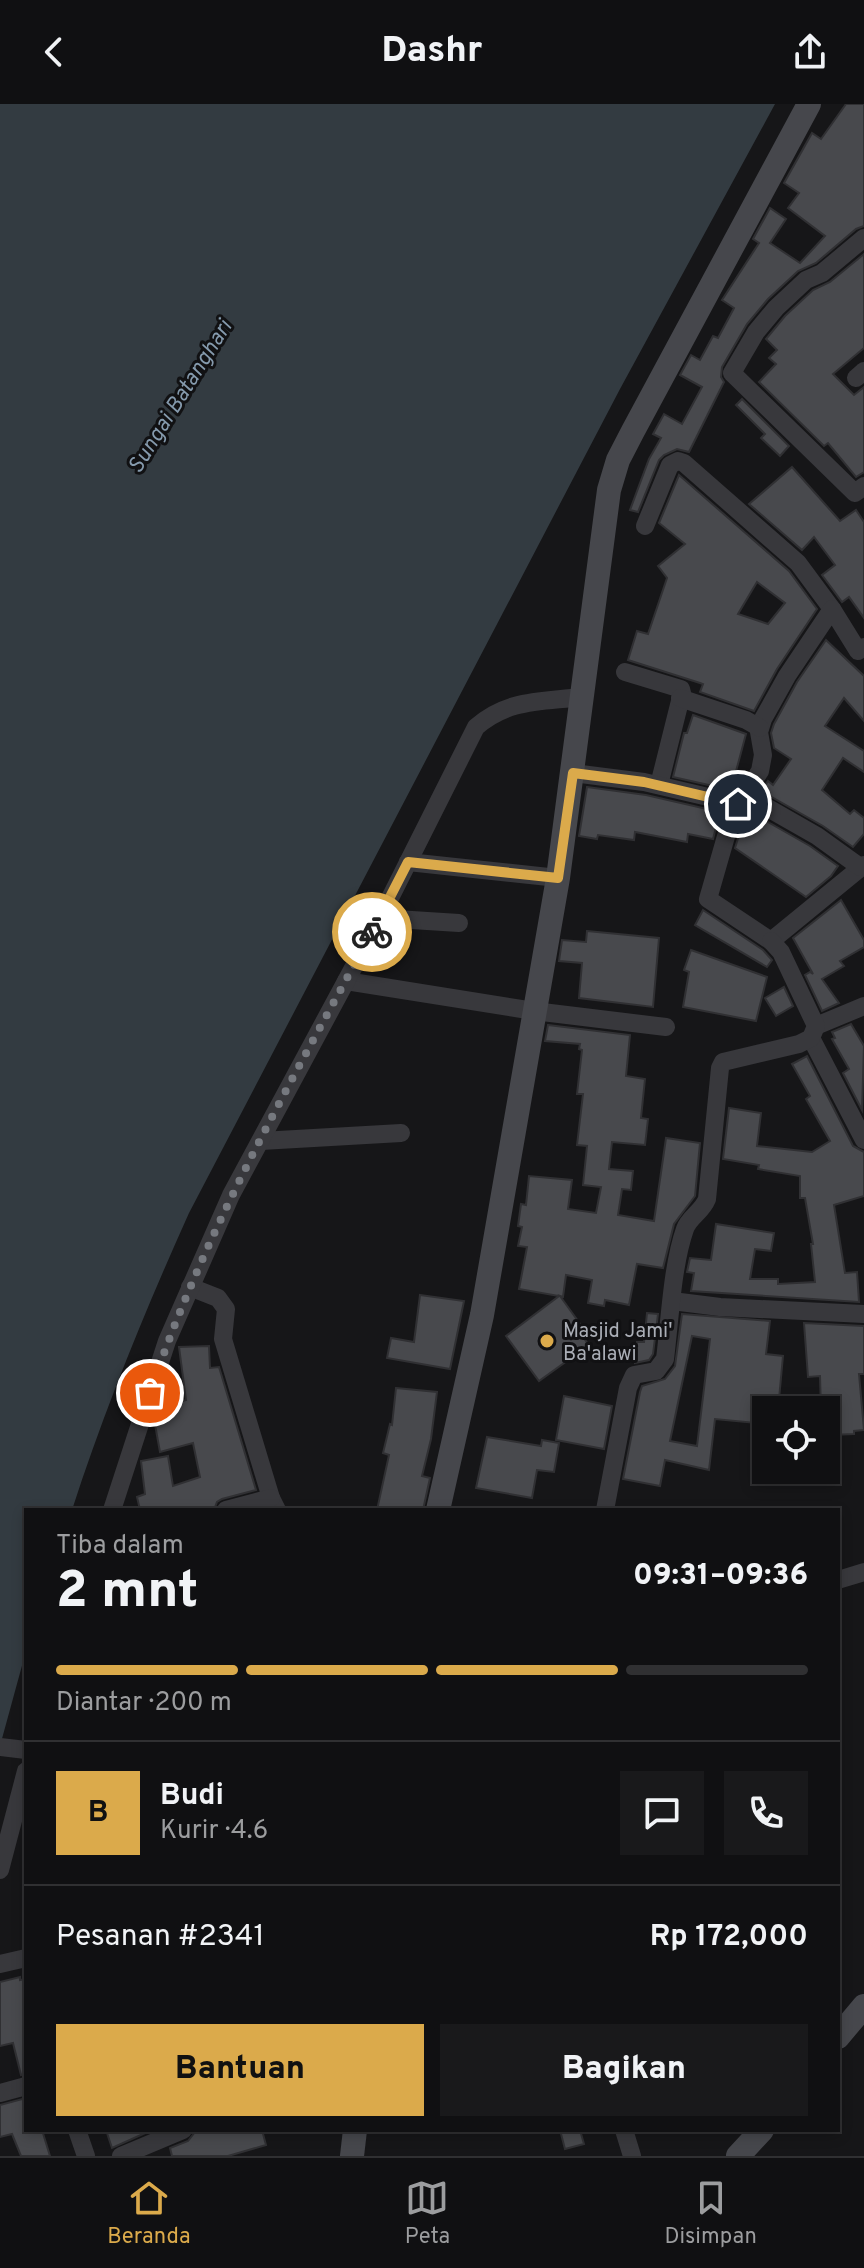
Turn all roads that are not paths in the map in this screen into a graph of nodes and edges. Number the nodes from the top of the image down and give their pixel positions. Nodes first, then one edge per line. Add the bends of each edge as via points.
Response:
1 (809, 104) edge
2 (864, 238) edge
3 (861, 495) edge
4 (645, 526) dead end
5 (832, 609) junction
6 (862, 652) edge
7 (625, 672) dead end
8 (581, 697) junction
9 (680, 698) junction
10 (760, 728) junction
11 (573, 773) junction
12 (659, 785) junction
13 (742, 799) junction
14 (408, 862) junction
15 (862, 866) edge
16 (558, 878) junction
17 (380, 918) junction
18 (459, 923) dead end
19 (771, 941) junction
20 (346, 981) junction
21 (864, 1006) edge
22 (534, 1011) junction
23 (666, 1027) dead end
24 (813, 1032) junction
25 (401, 1133) dead end
26 (864, 1140) edge
27 (261, 1141) junction
28 (190, 1287) junction
29 (672, 1301) junction
30 (864, 1314) edge
31 (274, 1504) edge
32 (113, 1508) edge
33 (242, 1508) edge
34 (438, 1508) edge
35 (605, 1508) edge
36 (864, 1572) edge
37 (840, 1579) edge
38 (0, 1747) edge
39 (24, 1750) edge
40 (24, 1779) edge
41 (0, 1870) edge
42 (24, 1958) edge
43 (0, 1964) edge
44 (864, 2006) edge
45 (840, 2035) edge
46 (24, 2087) edge
47 (0, 2093) edge
48 (78, 2132) edge
49 (177, 2132) edge
50 (355, 2132) edge
51 (625, 2132) edge
52 (760, 2132) edge
53 (86, 2156) edge
54 (121, 2156) edge
55 (352, 2156) edge
56 (632, 2156) edge
57 (738, 2156) edge

1 - 8 street via 618,460 604,519
2 - 3 street via 776,308 732,373
4 - 5 street via 670,465 684,463 798,563
5 - 6 street
5 - 10 street
7 - 9 street via 679,687
8 - 11 street
8 - 14 street via 512,705 476,727
9 - 10 street
9 - 12 street
10 - 13 street via 760,771
11 - 12 street
11 - 16 street
12 - 13 street
13 - 15 street via 817,836
13 - 19 street via 733,812 708,899
14 - 16 street
14 - 17 street
15 - 19 street
16 - 22 street
17 - 18 street
17 - 20 street
19 - 24 street via 781,952
20 - 22 street
20 - 27 street
21 - 24 street
22 - 23 street
22 - 34 street via 482,1315
24 - 26 street
24 - 29 street via 788,1047 723,1062 707,1199 685,1226
25 - 27 street
27 - 28 street
28 - 31 street via 218,1298 226,1309 223,1339
28 - 32 street
29 - 30 street
29 - 35 street via 661,1366 634,1375 628,1388
31 - 33 street
36 - 37 street
38 - 39 street
40 - 41 street
42 - 43 street
44 - 45 street
46 - 47 street
48 - 53 street
49 - 54 street
50 - 55 street
51 - 56 street
52 - 57 street

